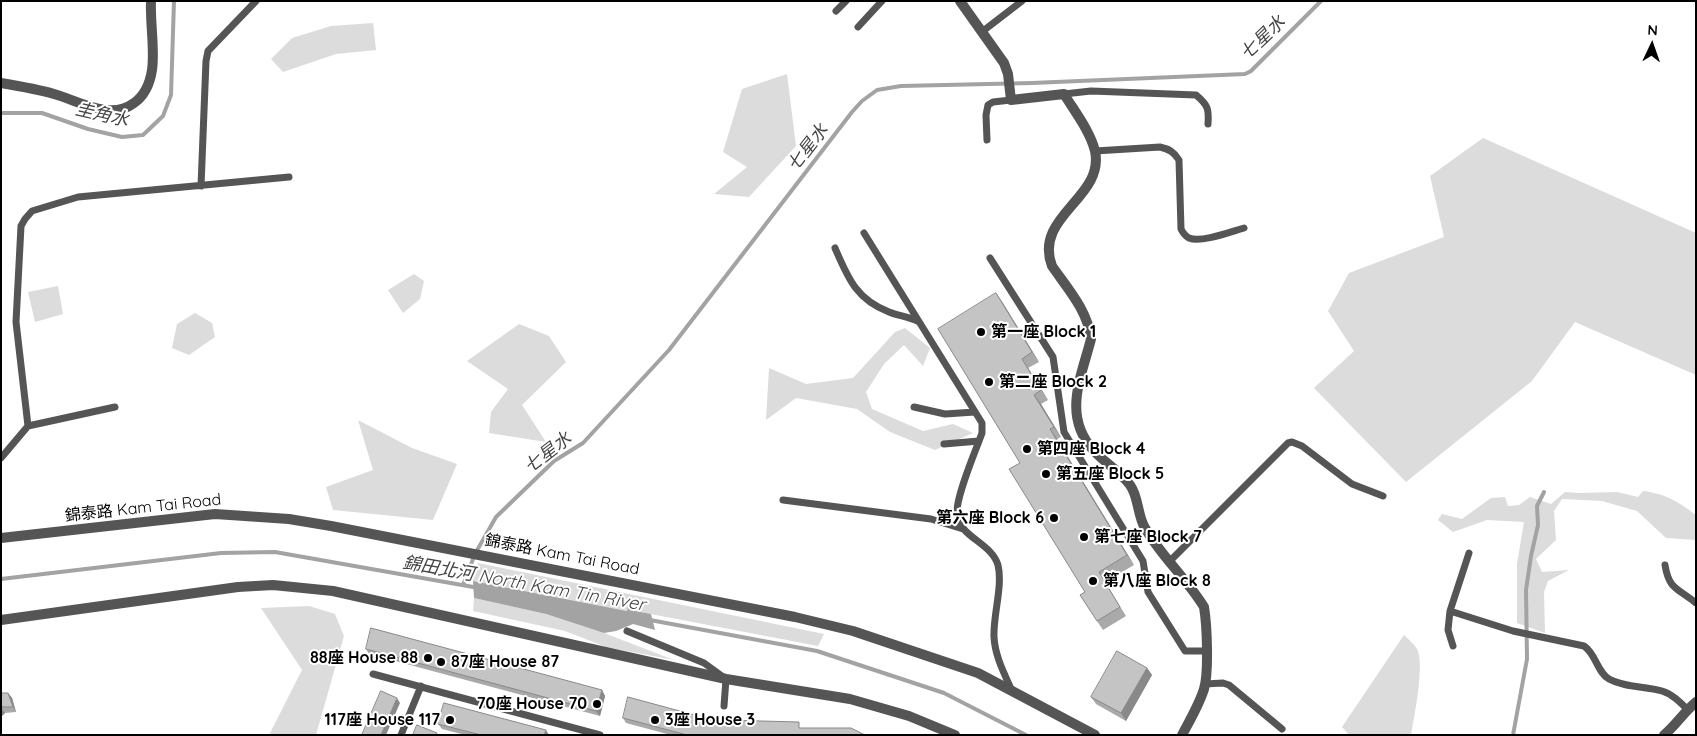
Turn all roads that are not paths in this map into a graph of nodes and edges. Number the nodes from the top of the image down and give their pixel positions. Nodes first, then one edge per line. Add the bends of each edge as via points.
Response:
1 (151, 1) edge
2 (256, 1) edge
3 (846, 1) edge
4 (882, 1) edge
5 (960, 1) edge
6 (1022, 1) edge
7 (836, 11) dead end
8 (858, 27) dead end
9 (982, 31) junction
10 (1, 83) edge
11 (1064, 94) junction
12 (1011, 100) junction
13 (1208, 124) dead end
14 (987, 140) dead end
15 (1095, 151) junction
16 (289, 177) dead end
17 (202, 186) junction
18 (1244, 228) dead end
19 (864, 233) dead end
20 (835, 248) dead end
21 (990, 258) dead end
22 (919, 322) junction
23 (115, 407) dead end
24 (914, 407) dead end
25 (975, 412) junction
26 (28, 426) junction
27 (979, 441) junction
28 (944, 444) dead end
29 (1, 458) edge
30 (1383, 496) dead end
31 (783, 500) dead end
32 (963, 529) junction
33 (1, 538) edge
34 (1469, 553) dead end
35 (1169, 562) junction
36 (1665, 565) dead end
37 (1696, 603) edge
38 (1450, 611) junction
39 (1, 620) edge
40 (626, 631) dead end
41 (1453, 646) dead end
42 (1206, 650) junction
43 (373, 674) dead end
44 (726, 679) junction
45 (1205, 684) junction
46 (421, 686) junction
47 (1012, 691) junction
48 (1696, 702) edge
49 (724, 706) dead end
50 (1688, 709) junction
51 (1282, 729) dead end
52 (401, 735) edge
53 (600, 735) edge
54 (955, 735) edge
55 (1095, 735) edge
56 (1182, 735) edge
57 (1664, 735) edge

1 - 10 street via 152,69 149,84 129,107 114,111 98,109 54,94
2 - 17 lane via 208,51
3 - 7 lane
4 - 8 lane
5 - 9 street
6 - 9 lane
9 - 12 street via 1004,62
11 - 12 street
11 - 13 lane via 1091,91 1196,95 1205,103
11 - 15 street via 1089,134
12 - 14 lane via 988,105
15 - 18 lane via 1166,148 1179,160 1181,229 1184,235 1199,240
15 - 35 street via 1096,166 1089,183 1048,242 1052,266 1084,312 1090,331 1091,339 1076,396 1078,418 1094,451 1132,487 1145,528
16 - 17 lane
17 - 26 lane via 78,197 32,211 25,219 21,226 16,322
19 - 22 lane
20 - 22 lane via 848,278 864,298 891,313
21 - 42 lane via 1053,357 1064,432 1144,561 1148,592 1185,651
22 - 25 lane
23 - 26 lane
24 - 25 lane via 945,414
25 - 27 lane via 982,422
26 - 29 lane
27 - 28 lane
27 - 32 lane via 957,504 957,517
30 - 35 lane via 1352,484 1302,446 1288,443
31 - 32 lane via 932,518
32 - 47 lane via 991,552 997,563 995,646
33 - 47 street, 錦泰路 Kam Tai Road via 215,514 289,519 843,628 978,673
34 - 38 lane
35 - 42 street via 1204,608
36 - 37 lane via 1671,585
38 - 41 lane via 1448,630
38 - 50 lane via 1513,631 1584,646 1610,680 1663,691
39 - 44 street via 273,585 333,590
40 - 44 lane via 704,663
42 - 45 street
43 - 46 lane
44 - 49 lane
44 - 54 street via 850,700 909,716
45 - 51 lane via 1229,685
45 - 56 street
46 - 52 lane
46 - 53 lane
47 - 55 street, 錦泰路 Kam Tai Road
48 - 50 street
50 - 57 street

